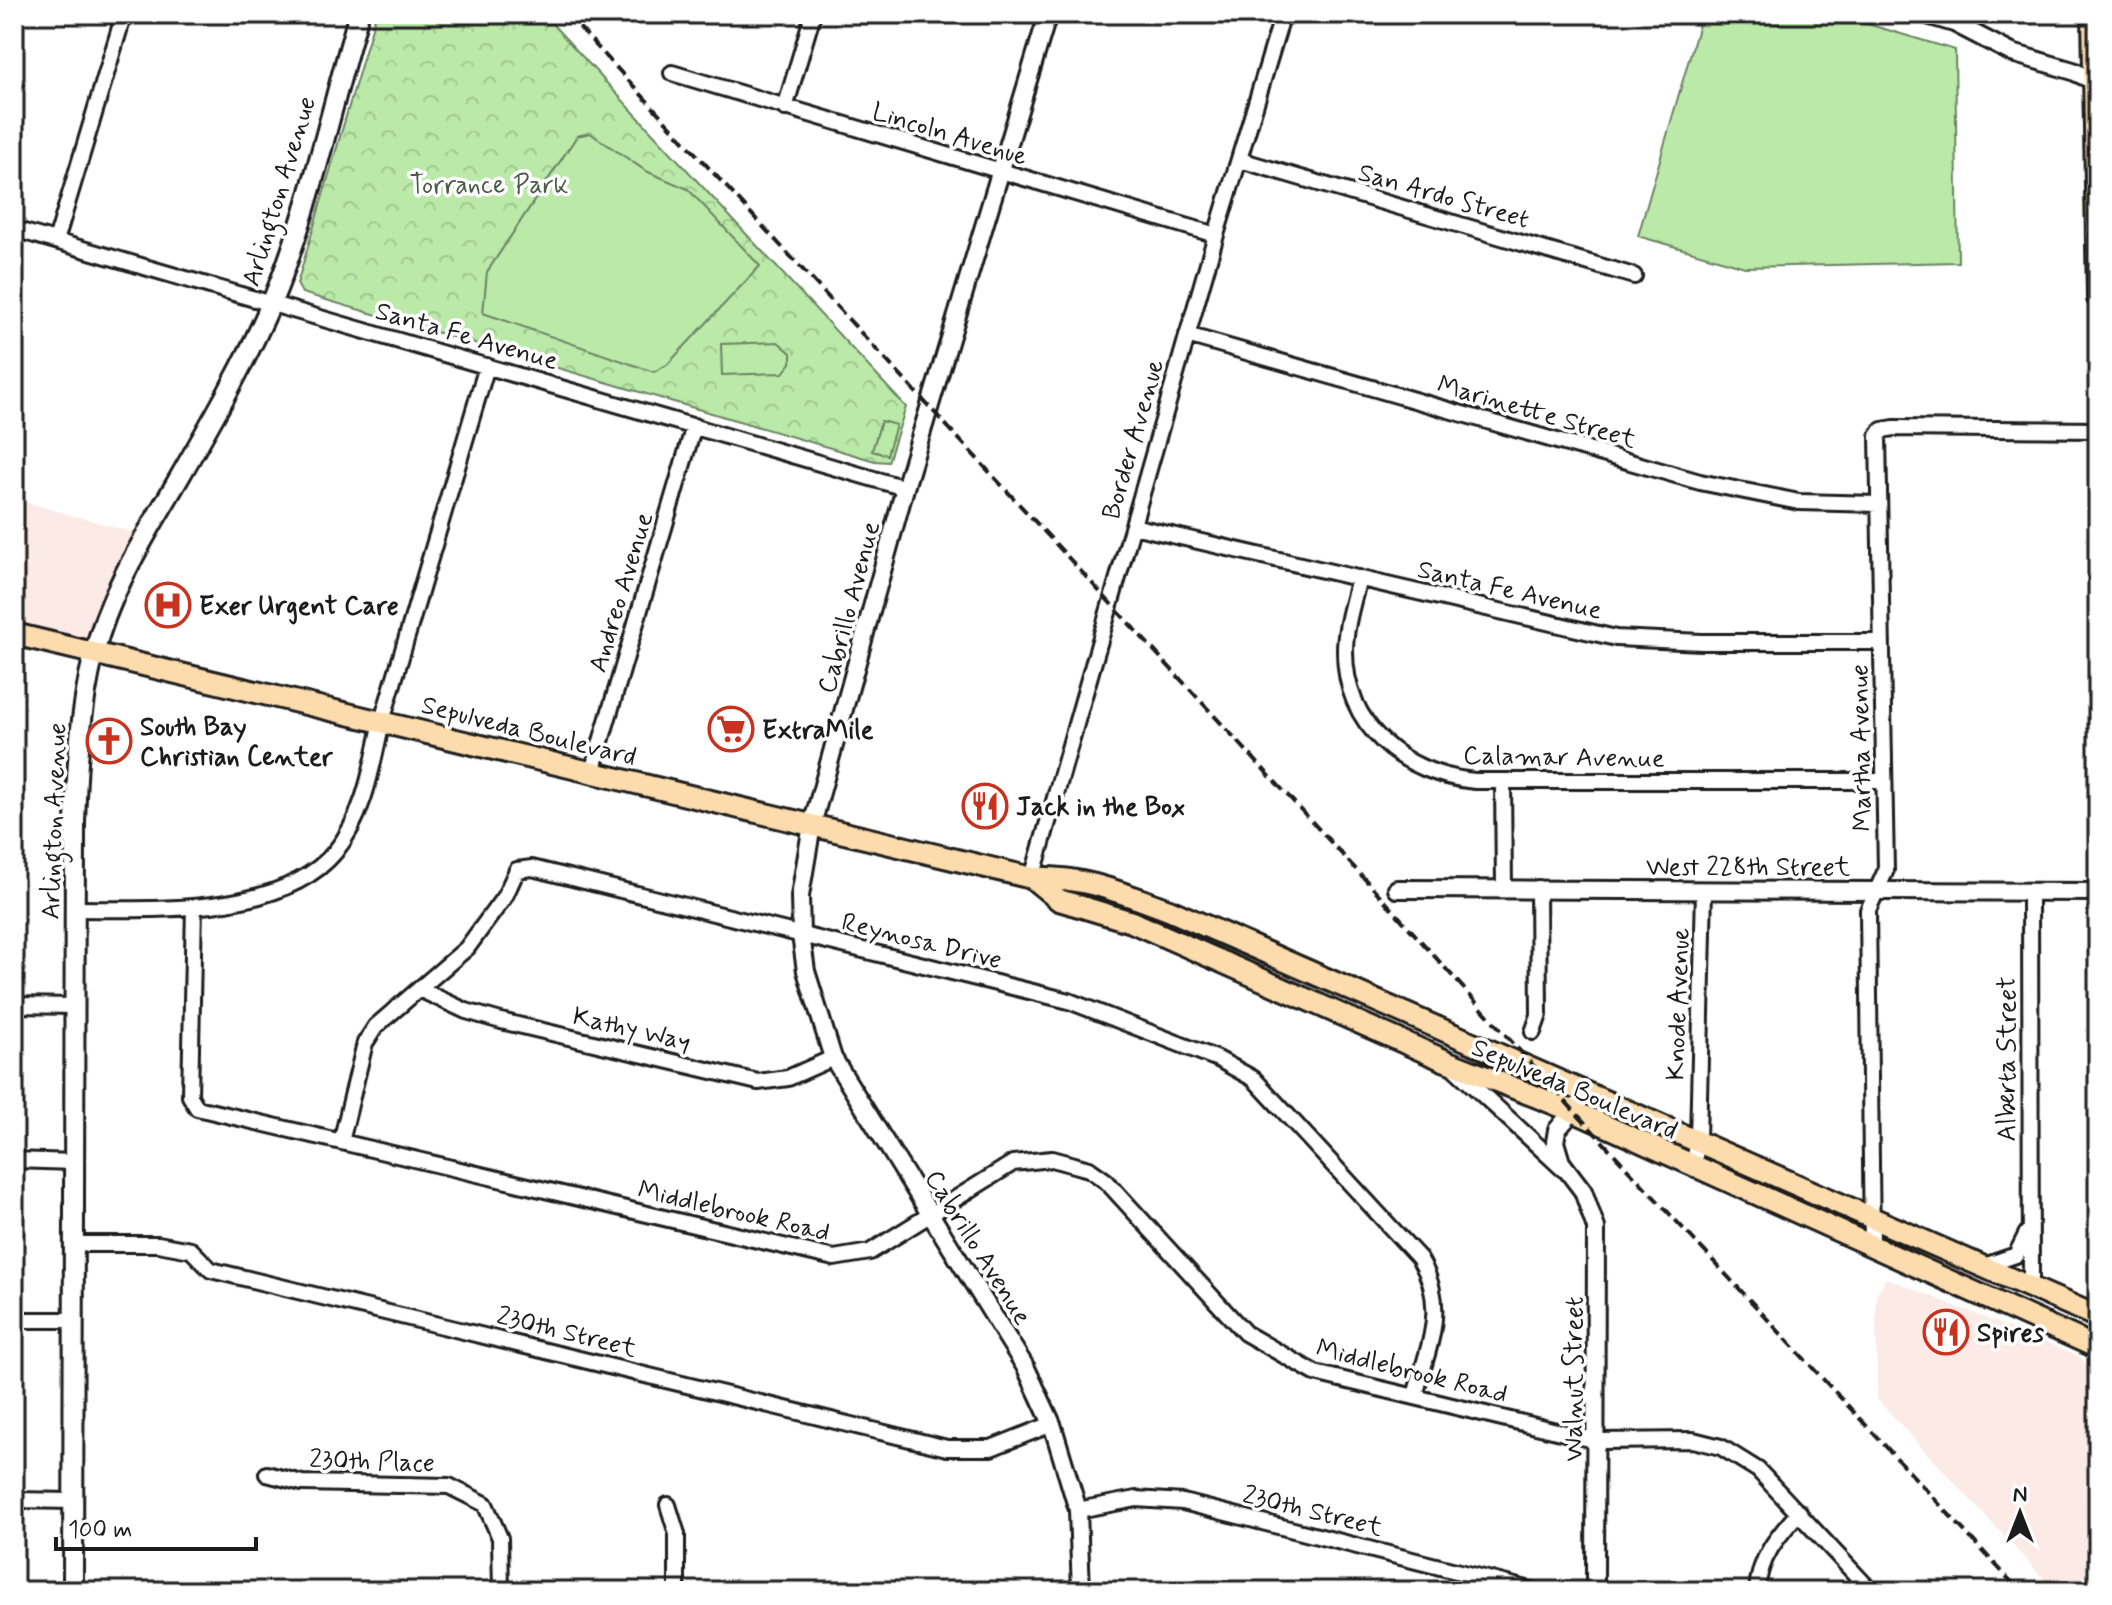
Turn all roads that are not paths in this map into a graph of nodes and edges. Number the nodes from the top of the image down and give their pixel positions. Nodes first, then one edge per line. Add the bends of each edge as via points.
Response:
1 (124, 14) edge
2 (359, 14) edge
3 (813, 14) edge
4 (1048, 14) edge
5 (1283, 14) edge
6 (1924, 14) edge
7 (2095, 23) edge
8 (672, 73) dead end
9 (2096, 83) edge
10 (785, 108) junction
11 (1240, 160) junction
12 (1002, 174) junction
13 (14, 229) edge
14 (1216, 235) junction
15 (56, 241) junction
16 (1634, 276) dead end
17 (2098, 298) edge
18 (271, 303) junction
19 (1187, 335) junction
20 (487, 366) junction
21 (694, 426) junction
22 (2098, 430) edge
23 (905, 488) junction
24 (1879, 504) junction
25 (1133, 526) junction
26 (1359, 578) junction
27 (14, 634) edge
28 (1882, 642) junction
29 (94, 653) junction
30 (382, 721) junction
31 (592, 772) junction
32 (1503, 781) junction
33 (1884, 781) junction
34 (812, 825) junction
35 (1032, 878) junction
36 (1504, 888) junction
37 (1538, 888) junction
38 (1397, 889) dead end
39 (1704, 890) junction
40 (1877, 891) junction
41 (2030, 892) junction
42 (2098, 892) edge
43 (194, 907) junction
44 (75, 909) junction
45 (801, 935) junction
46 (1260, 950) junction
47 (1249, 973) junction
48 (421, 990) junction
49 (14, 1005) edge
50 (74, 1006) junction
51 (1533, 1032) dead end
52 (833, 1058) junction
53 (1446, 1061) junction
54 (1584, 1092) junction
55 (1575, 1112) junction
56 (1698, 1140) junction
57 (341, 1142) junction
58 (14, 1160) edge
59 (74, 1162) junction
60 (1693, 1167) junction
61 (1570, 1175) junction
62 (930, 1214) junction
63 (1871, 1216) junction
64 (2030, 1225) junction
65 (74, 1244) junction
66 (1872, 1247) junction
67 (1984, 1266) junction
68 (2031, 1287) junction
69 (2098, 1317) edge
70 (14, 1320) edge
71 (74, 1320) junction
72 (2098, 1348) edge
73 (1415, 1396) junction
74 (1052, 1424) junction
75 (1598, 1441) junction
76 (267, 1474) dead end
77 (14, 1500) edge
78 (73, 1501) junction
79 (668, 1505) dead end
80 (1078, 1510) junction
81 (1799, 1512) junction
82 (73, 1591) edge
83 (501, 1591) edge
84 (677, 1591) edge
85 (1081, 1591) edge
86 (1535, 1591) edge
87 (1595, 1591) edge
88 (1757, 1591) edge
89 (1871, 1591) edge

1 - 15 street
2 - 18 main road, Arlington Avenue
3 - 10 street
4 - 12 street, Cabrillo Avenue
5 - 11 street, Border Avenue
6 - 9 street
7 - 9 main road
8 - 10 street, Lincoln Avenue
9 - 17 main road
10 - 12 street, Lincoln Avenue
11 - 14 street, Border Avenue
11 - 16 street, San Ardo Street
12 - 14 street, Lincoln Avenue
12 - 23 street, Cabrillo Avenue
13 - 15 street, Santa Fe Avenue
14 - 19 street, Border Avenue
15 - 18 street, Santa Fe Avenue
18 - 20 street, Santa Fe Avenue
18 - 29 main road, Arlington Avenue via 126,570
19 - 24 street, Marinette Street via 1738,492 1799,502
19 - 25 street, Border Avenue
20 - 21 street, Santa Fe Avenue
20 - 30 street
21 - 23 street, Santa Fe Avenue
21 - 31 street, Andreo Avenue
22 - 24 street, Martha Avenue via 1882,430
23 - 34 street, Cabrillo Avenue
24 - 28 street, Martha Avenue
25 - 26 street, Santa Fe Avenue
25 - 35 street, Border Avenue
26 - 28 street, Santa Fe Avenue via 1616,638
26 - 32 street, Calamar Avenue via 1349,617 1346,671 1361,716 1375,736 1432,773
27 - 29 main road, Sepulveda Boulevard
28 - 33 street, Martha Avenue
29 - 30 main road, Sepulveda Boulevard
29 - 44 main road, Arlington Avenue via 78,753
30 - 31 main road, Sepulveda Boulevard
30 - 43 street via 360,809 320,868 277,890
31 - 34 main road, Sepulveda Boulevard
32 - 33 street, Calamar Avenue
32 - 36 street
33 - 40 street, Martha Avenue via 1886,870
34 - 35 main road, Sepulveda Boulevard
34 - 45 street, Cabrillo Avenue via 800,896
35 - 46 main road, Sepulveda Boulevard via 1067,877 1111,889
35 - 47 main road, Sepulveda Boulevard via 1059,900 1132,922
36 - 37 street, West 228th Street
36 - 38 street, West 228th Street
37 - 39 street, West 228th Street
37 - 51 street via 1539,1015
39 - 40 street, West 228th Street
39 - 56 street, Knode Avenue
40 - 41 street, West 228th Street
40 - 63 street, Martha Avenue via 1868,910
41 - 42 street, West 228th Street
41 - 64 street, Alberta Street
43 - 44 street
43 - 57 street, Middlebrook Road via 192,1103 213,1114
44 - 50 main road, Arlington Avenue
45 - 48 street, Reynosa Drive via 523,868 467,948
45 - 52 street, Cabrillo Avenue via 806,971
45 - 73 street, Reynosa Drive via 1069,1001 1218,1059 1254,1079 1419,1258 1431,1278 1436,1314
46 - 47 main road
46 - 54 main road, Sepulveda Boulevard
47 - 53 main road, Sepulveda Boulevard
48 - 52 street, Kathy Way via 501,1021 758,1082 788,1078
48 - 57 street, Reynosa Drive via 390,1011 365,1043
49 - 50 street
50 - 59 main road, Arlington Avenue
52 - 62 street, Cabrillo Avenue
53 - 55 main road, Sepulveda Boulevard
53 - 61 street, Walnut Street
54 - 55 street, Walnut Street
54 - 56 main road, Sepulveda Boulevard
55 - 60 main road, Sepulveda Boulevard
55 - 61 street, Walnut Street via 1557,1130 1555,1142
56 - 60 street, Knode Avenue
56 - 63 main road, Sepulveda Boulevard
57 - 62 street, Middlebrook Road via 834,1258 870,1252
58 - 59 street
59 - 65 main road, Arlington Avenue
60 - 66 main road, Sepulveda Boulevard
61 - 75 street, Walnut Street via 1583,1191 1596,1228
62 - 73 street, Middlebrook Road via 1013,1163 1070,1162 1106,1181 1245,1333 1265,1347 1315,1373
62 - 74 street, Cabrillo Avenue via 1026,1368
63 - 66 street, Martha Avenue
63 - 67 main road, Sepulveda Boulevard
64 - 67 street via 2016,1255
64 - 68 street, Alberta Street
65 - 71 main road, Arlington Avenue
65 - 74 street, 230th Street via 158,1244 191,1250 211,1270 947,1448 991,1448
66 - 72 main road, Sepulveda Boulevard
67 - 68 main road, Sepulveda Boulevard
68 - 69 main road, Sepulveda Boulevard
70 - 71 street
71 - 78 main road, Arlington Avenue
73 - 75 street, Middlebrook Road
74 - 80 street, Cabrillo Avenue
75 - 81 street, Middlebrook Road via 1693,1440 1721,1447 1758,1470
75 - 87 street, Walnut Street
76 - 83 street, 230th Place via 302,1483 449,1486 485,1504 500,1538
77 - 78 street
78 - 82 main road, Arlington Avenue
79 - 84 street via 677,1534
80 - 85 street, Cabrillo Avenue
80 - 86 street, 230th Street via 1136,1499 1183,1502
81 - 88 street via 1767,1552
81 - 89 street, Middlebrook Road

